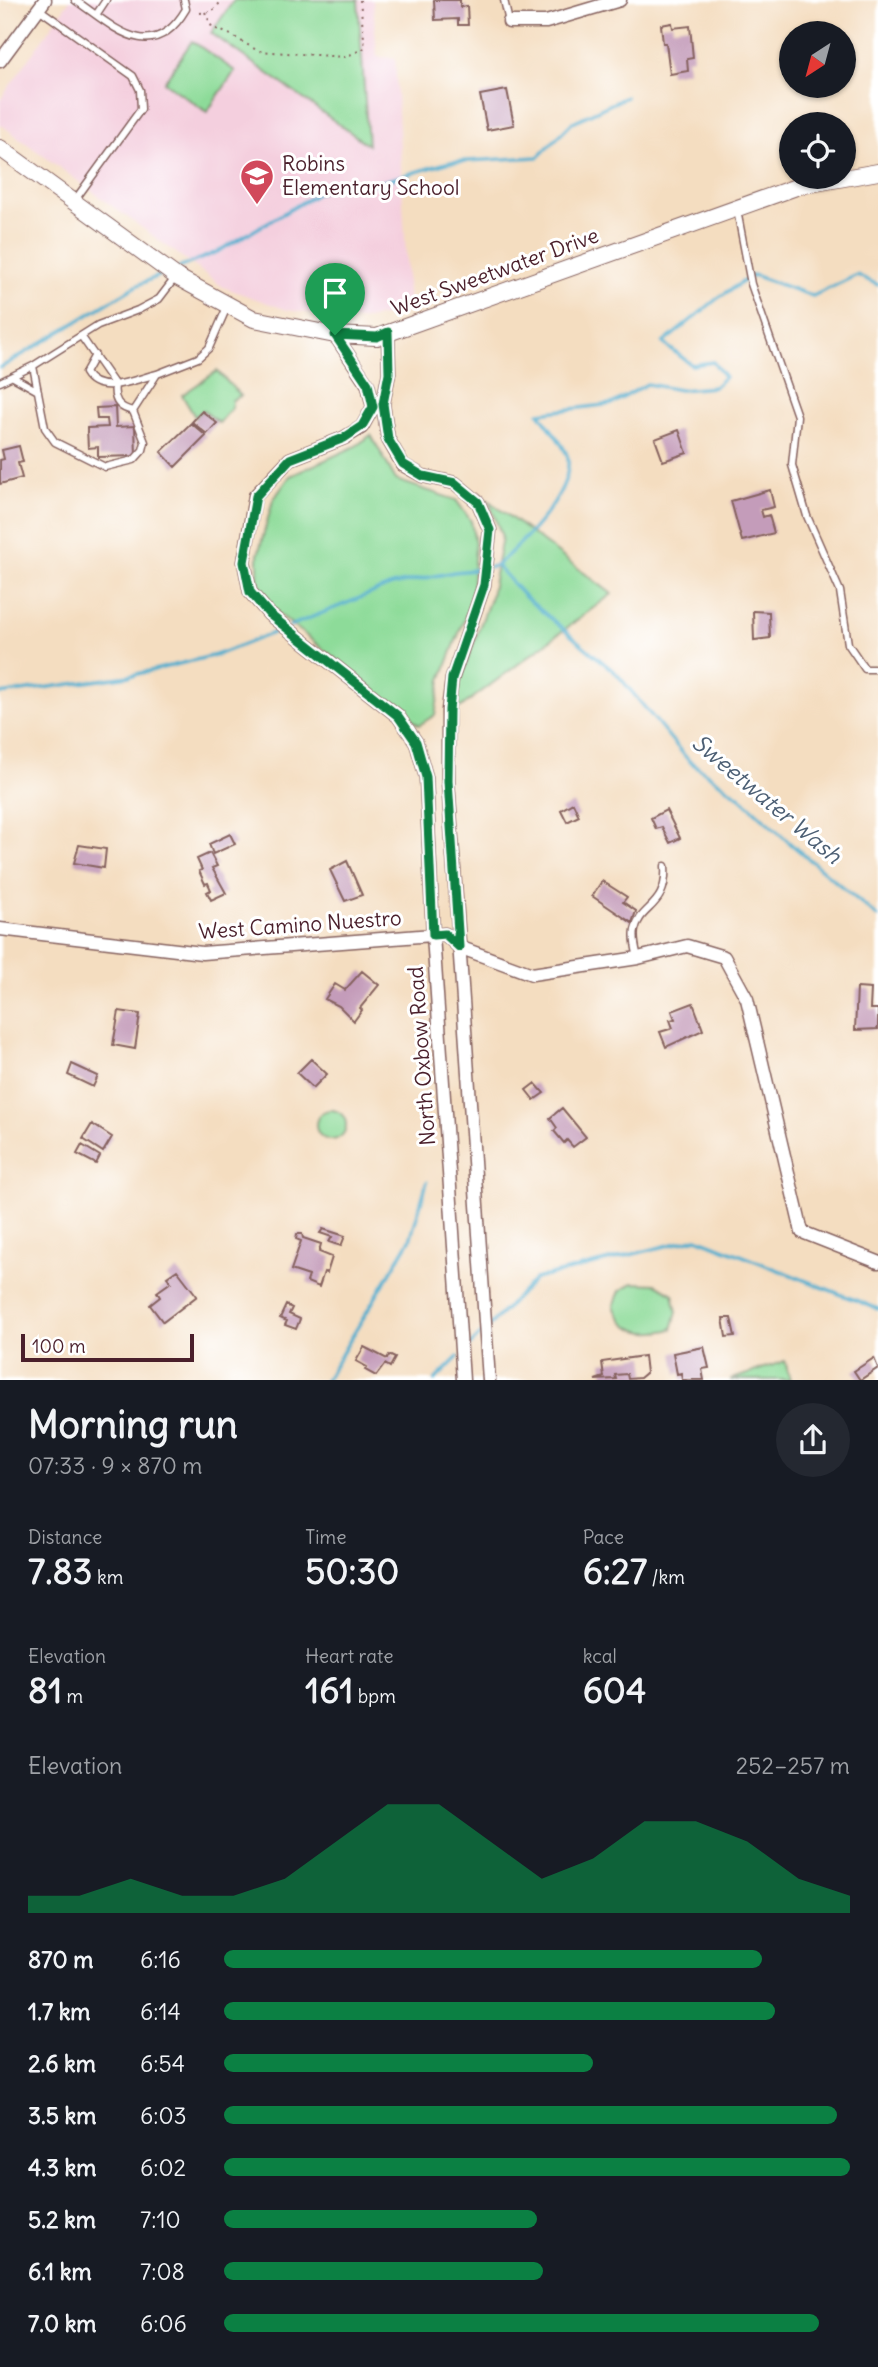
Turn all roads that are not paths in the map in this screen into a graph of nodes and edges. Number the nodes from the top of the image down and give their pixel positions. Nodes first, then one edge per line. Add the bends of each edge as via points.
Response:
1 (75, 0) edge
2 (106, 0) edge
3 (184, 0) edge
4 (504, 0) edge
5 (620, 0) edge
6 (42, 4) edge
7 (96, 15) junction
8 (509, 22) joint
9 (0, 61) edge
10 (0, 148) edge
11 (878, 172) edge
12 (74, 202) junction
13 (737, 209) junction
14 (177, 277) junction
15 (228, 305) junction
16 (388, 332) junction
17 (335, 335) junction
18 (81, 336) junction
19 (95, 355) junction
20 (33, 366) junction
21 (157, 374) junction
22 (13, 377) junction
23 (0, 382) edge
24 (115, 385) junction
25 (38, 391) junction
26 (133, 411) junction
27 (878, 669) edge
28 (665, 866) dead end
29 (0, 929) edge
30 (433, 935) junction
31 (459, 947) junction
32 (638, 958) junction
33 (878, 1262) edge
34 (463, 1380) edge
35 (489, 1380) edge

1 - 7 lane
2 - 7 lane
3 - 7 lane via 186,9 179,20 147,39 126,36
4 - 8 lane
5 - 8 street via 546,22
6 - 9 street
6 - 12 lane via 133,76 139,90 141,109
10 - 12 street, West Sweetwater Drive
11 - 13 street, West Sweetwater Drive via 799,186
12 - 14 street, West Sweetwater Drive
13 - 16 street, West Sweetwater Drive
13 - 27 lane via 751,284 797,416 792,465 807,516 840,591 848,644 866,669
14 - 15 street, West Sweetwater Drive
14 - 18 lane via 159,299
15 - 17 street, West Sweetwater Drive via 254,319
15 - 21 lane via 209,348 198,358
16 - 17 street, West Sweetwater Drive via 377,337
16 - 31 street, North Oxbow Road via 389,373 383,404 388,439 403,464 423,476 455,483 478,502 490,530 484,585 452,678 449,710 448,781
17 - 30 street, North Oxbow Road via 368,384 373,407 362,426 344,438 290,459 256,496 244,562 250,592 269,614 398,716 416,742 426,777
18 - 19 lane
18 - 20 lane
19 - 24 lane
19 - 24 lane via 85,373 89,381
20 - 22 lane
20 - 25 lane
21 - 24 lane
21 - 26 lane
22 - 23 lane
22 - 25 lane
24 - 26 lane via 119,406
25 - 26 lane via 45,428 55,442 105,467 134,460 144,450
28 - 32 lane via 663,893 635,926
29 - 30 street, West Camino Nuestro via 202,953
30 - 31 street, West Camino Nuestro via 445,934
30 - 34 street, North Oxbow Road
31 - 32 street, West Camino Nuestro via 532,974
31 - 35 street, North Oxbow Road
32 - 33 street, West Camino Nuestro via 688,946 724,957 747,999 802,1232

